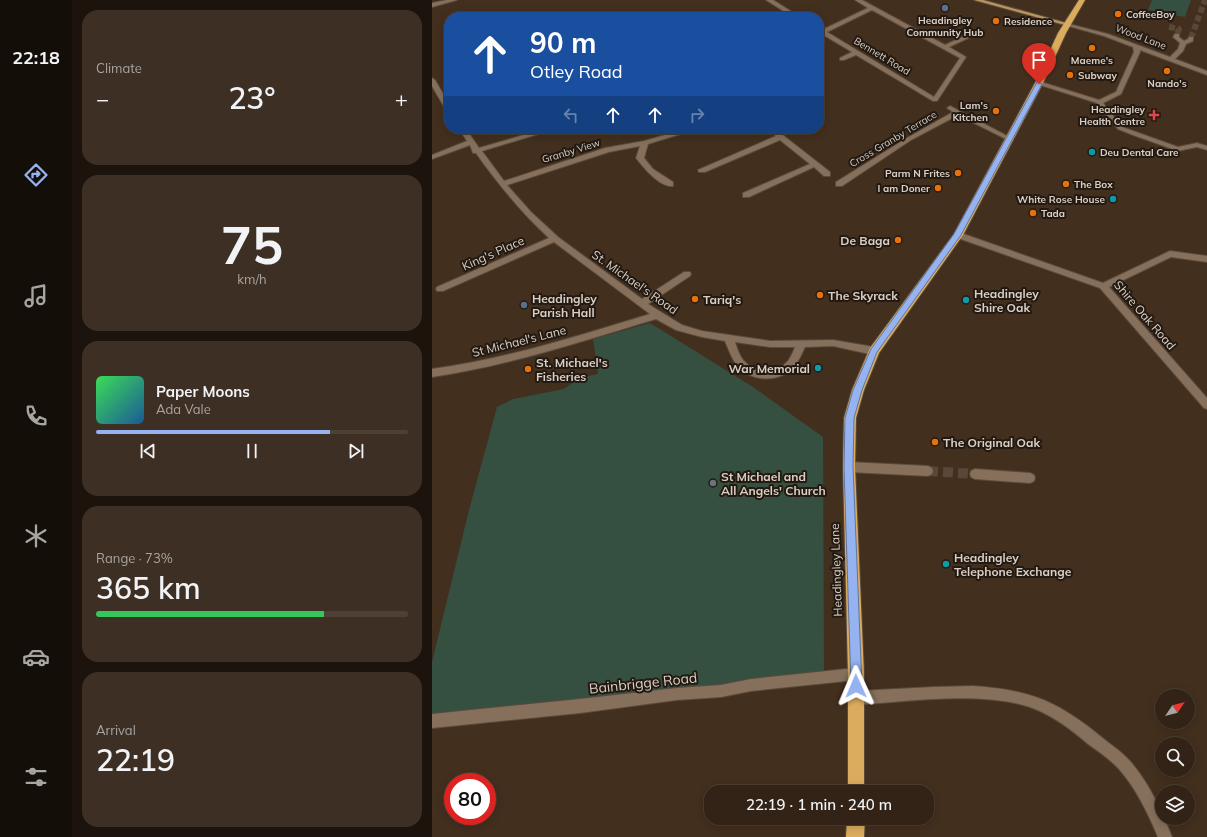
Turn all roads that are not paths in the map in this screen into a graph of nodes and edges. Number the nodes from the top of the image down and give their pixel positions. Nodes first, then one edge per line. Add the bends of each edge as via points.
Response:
1 (454, 0) edge
2 (769, 0) edge
3 (858, 0) edge
4 (977, 0) edge
5 (1082, 0) edge
6 (432, 6) edge
7 (872, 8) junction
8 (789, 12) edge
9 (1067, 24) junction
10 (824, 30) edge
11 (824, 33) edge
12 (975, 33) dead end
13 (1177, 35) tunnel mouth
14 (1191, 38) tunnel mouth
15 (1183, 43) junction
16 (1136, 46) junction
17 (945, 47) junction
18 (856, 53) junction
19 (842, 59) dead end
20 (1171, 59) junction
21 (1207, 73) edge
22 (432, 80) edge
23 (1039, 84) junction
24 (444, 101) edge
25 (1099, 102) junction
26 (950, 108) dead end
27 (958, 112) junction
28 (465, 134) edge
29 (535, 134) edge
30 (676, 134) edge
31 (777, 134) edge
32 (780, 137) junction
33 (1010, 139) junction
34 (471, 142) junction
35 (645, 143) junction
36 (1207, 148) edge
37 (476, 151) junction
38 (432, 157) edge
39 (815, 164) junction
40 (702, 170) dead end
41 (502, 184) junction
42 (670, 184) dead end
43 (746, 195) dead end
44 (958, 235) junction
45 (555, 239) junction
46 (1207, 259) edge
47 (687, 274) dead end
48 (1103, 286) junction
49 (440, 289) dead end
50 (641, 304) junction
51 (657, 315) junction
52 (729, 338) junction
53 (801, 345) junction
54 (874, 351) junction
55 (432, 373) edge
56 (1207, 405) edge
57 (849, 467) junction
58 (928, 471) tunnel mouth
59 (975, 474) tunnel mouth
60 (1030, 478) dead end
61 (856, 674) junction
62 (857, 698) junction
63 (432, 720) edge
64 (856, 785) edge
65 (856, 825) edge
66 (855, 837) edge
67 (1165, 837) edge

1 - 6 street
2 - 8 street
3 - 7 street
4 - 9 main road
5 - 9 highway, Headingley Lane
7 - 10 street
7 - 17 street
9 - 16 street, Wood Lane
9 - 23 highway, Headingley Lane
11 - 18 street, Bennett Road
12 - 17 street
13 - 15 street
14 - 15 street
15 - 20 street via 1181,50
16 - 20 street, Wood Lane
16 - 25 street via 1137,52 1118,92
17 - 18 street, Bennett Road via 963,57 934,100
18 - 19 street
20 - 21 street, Wood Lane
22 - 24 street
23 - 25 street
23 - 33 highway, Headingley Lane
25 - 36 street via 1120,128 1178,149 1197,145
26 - 27 street
27 - 33 street
27 - 39 street, Cross Granby Terrace via 835,181
28 - 34 street, St. Michael's Road
29 - 37 street
30 - 35 street, Granby View
31 - 32 street
32 - 39 street
32 - 40 street
33 - 44 highway, Headingley Lane
34 - 37 street, St. Michael's Road
34 - 38 street
35 - 41 street, Granby View via 608,150
35 - 42 street via 640,158 650,171
37 - 41 street, St. Michael's Road
39 - 43 street
41 - 45 street, St. Michael's Road via 528,214
44 - 48 street, Shire Oak Road
44 - 54 highway, Headingley Lane
45 - 49 street, King's Place
45 - 50 street, St. Michael's Road
46 - 48 street via 1170,254
47 - 50 street
48 - 56 street, Shire Oak Road
50 - 51 street, St. Michael's Road
51 - 52 street, St. Michael's Road via 680,328
51 - 55 street, St Michael's Lane via 549,348
52 - 53 street, St. Michael's Road via 770,344
52 - 53 street via 740,362 758,374 779,373 789,366
53 - 54 street, St. Michael's Road via 833,343
54 - 57 highway, Headingley Lane via 850,418
57 - 58 street
57 - 61 highway, Headingley Lane
59 - 60 street
61 - 62 highway, Headingley Lane
61 - 63 street, Bainbrigge Road via 751,685 721,691
62 - 64 highway, Headingley Lane
62 - 67 street via 948,693 983,694 1011,696 1043,705 1084,731 1124,764 1139,786
65 - 66 highway

